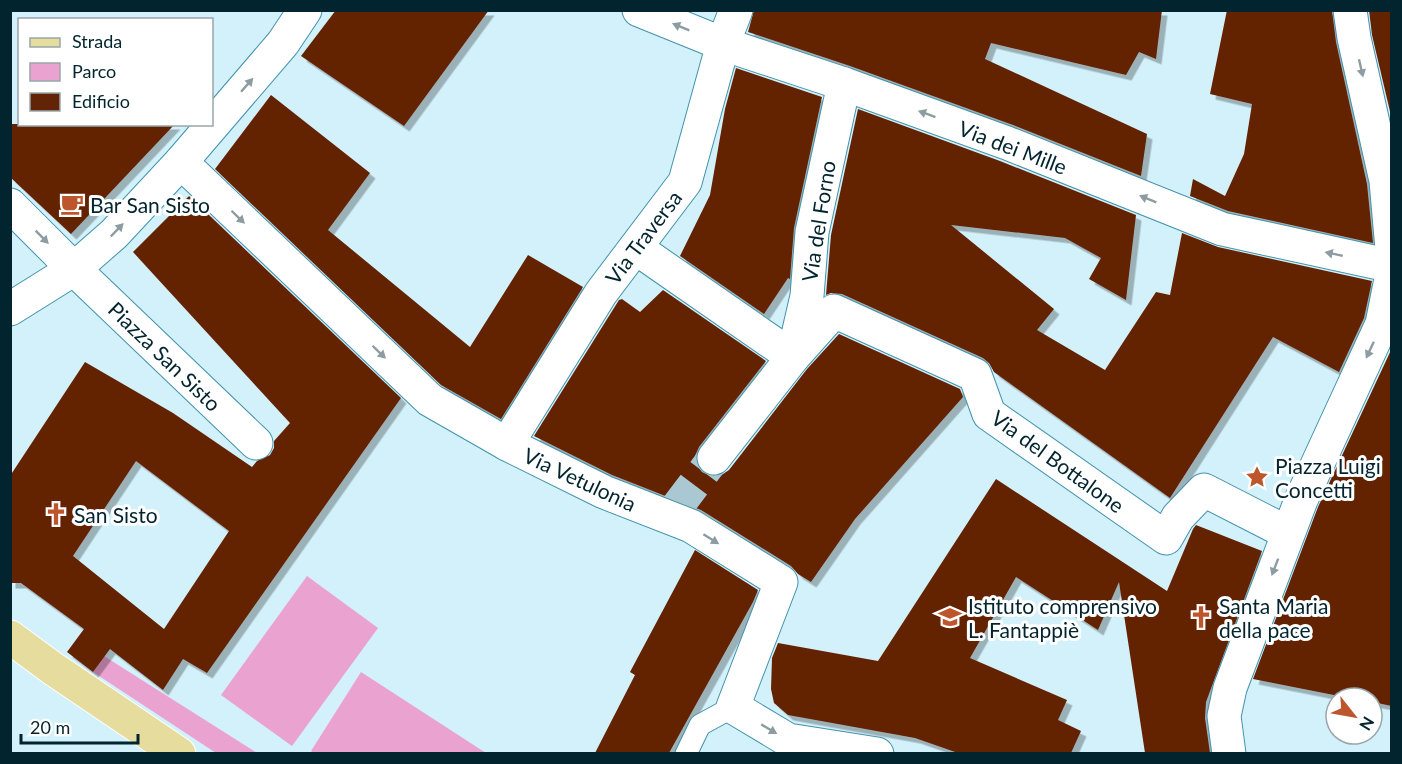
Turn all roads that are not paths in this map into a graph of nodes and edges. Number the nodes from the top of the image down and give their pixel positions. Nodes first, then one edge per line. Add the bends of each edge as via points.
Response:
1 (304, 10) edge
2 (639, 10) edge
3 (736, 10) edge
4 (1350, 10) edge
5 (723, 44) junction
6 (843, 84) junction
7 (213, 125) edge
8 (212, 126) edge
9 (181, 162) junction
10 (10, 205) edge
11 (636, 248) junction
12 (1392, 249) edge
13 (1392, 266) edge
14 (74, 269) junction
15 (1392, 274) edge
16 (10, 309) edge
17 (793, 357) junction
18 (256, 443) dead end
19 (507, 444) junction
20 (714, 458) tunnel mouth
21 (1288, 533) junction
22 (10, 637) edge
23 (733, 707) junction
24 (179, 753) edge
25 (686, 753) edge
26 (877, 753) edge
27 (1229, 753) edge

7 -> 1 street via 283,43
5 -> 2 street, Via dei Mille
3 - 5 street, Via Traversa
4 -> 12 street via 1386,181
5 - 6 street, Via dei Mille
5 - 11 street, Via Traversa via 685,182
13 -> 6 street, Via dei Mille via 1222,229 1007,143
6 - 17 street, Via del Forno via 812,232 807,296
9 -> 8 street
14 -> 9 street via 114,234
9 -> 19 street, Via Vetulonia via 430,400
10 -> 14 street, Piazza San Sisto
11 - 17 street
11 - 19 street, Via Traversa via 602,292
14 - 16 street
14 - 18 street, Piazza San Sisto
15 -> 21 street via 1383,324
17 - 20 street, Via del Bottalone
17 - 21 street, Via del Bottalone via 834,311 975,375 989,414 1166,538 1178,517 1204,490
19 -> 23 street, Via Vetulonia via 604,492 672,514 781,582
21 -> 27 street via 1230,688 1224,716
22 - 24 main road
23 - 25 lane via 700,725
23 -> 26 street via 788,740

